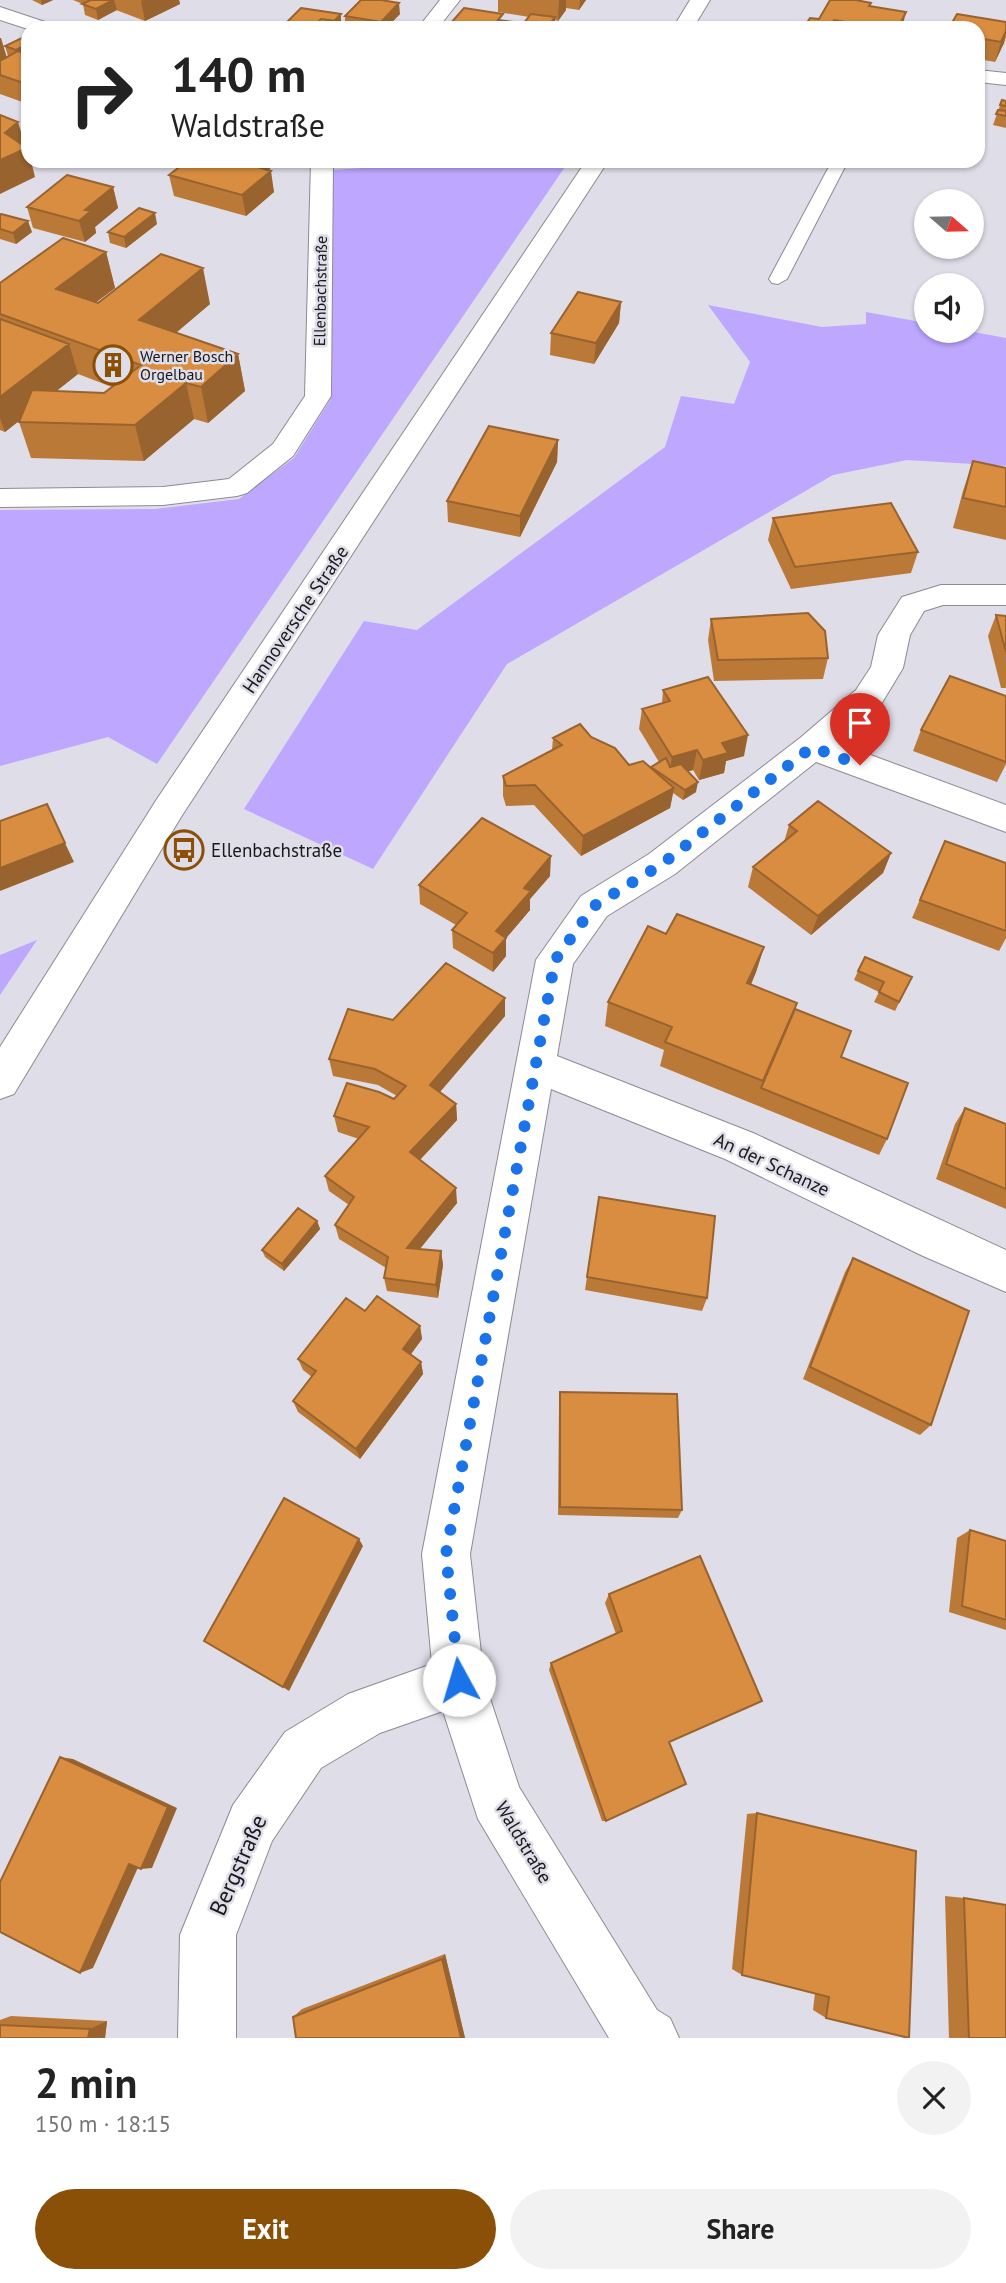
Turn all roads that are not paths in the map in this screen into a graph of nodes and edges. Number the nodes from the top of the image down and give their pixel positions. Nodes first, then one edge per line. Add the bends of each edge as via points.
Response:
1 (450, 0) edge
2 (700, 0) edge
3 (0, 13) edge
4 (23, 21) edge
5 (434, 21) edge
6 (686, 21) edge
7 (985, 77) edge
8 (1006, 79) edge
9 (322, 168) edge
10 (592, 168) edge
11 (837, 168) edge
12 (778, 279) dead end
13 (0, 498) edge
14 (1006, 595) edge
15 (812, 747) junction
16 (1006, 819) edge
17 (534, 1064) junction
18 (0, 1082) edge
19 (1006, 1271) edge
20 (459, 1680) junction
21 (207, 2038) edge
22 (650, 2038) edge

1 - 5 street
2 - 6 street
3 - 4 street
7 - 8 street
9 - 13 street, Ellenbachstraße via 318,396 283,450 237,487 163,496
10 - 18 street, Hannoversche Straße via 169,808
11 - 12 lane
14 - 15 street, Waldstraße via 941,595 913,604 894,635 887,668 867,698
15 - 16 street
15 - 17 street, Waldstraße via 662,864 594,906 555,960
17 - 19 street, An der Schanze via 739,1146
17 - 20 street, Waldstraße via 446,1554
20 - 21 street, Bergstraße via 366,1712 303,1749 252,1824 208,1935
20 - 22 street, Waldstraße via 497,1800 637,2030

